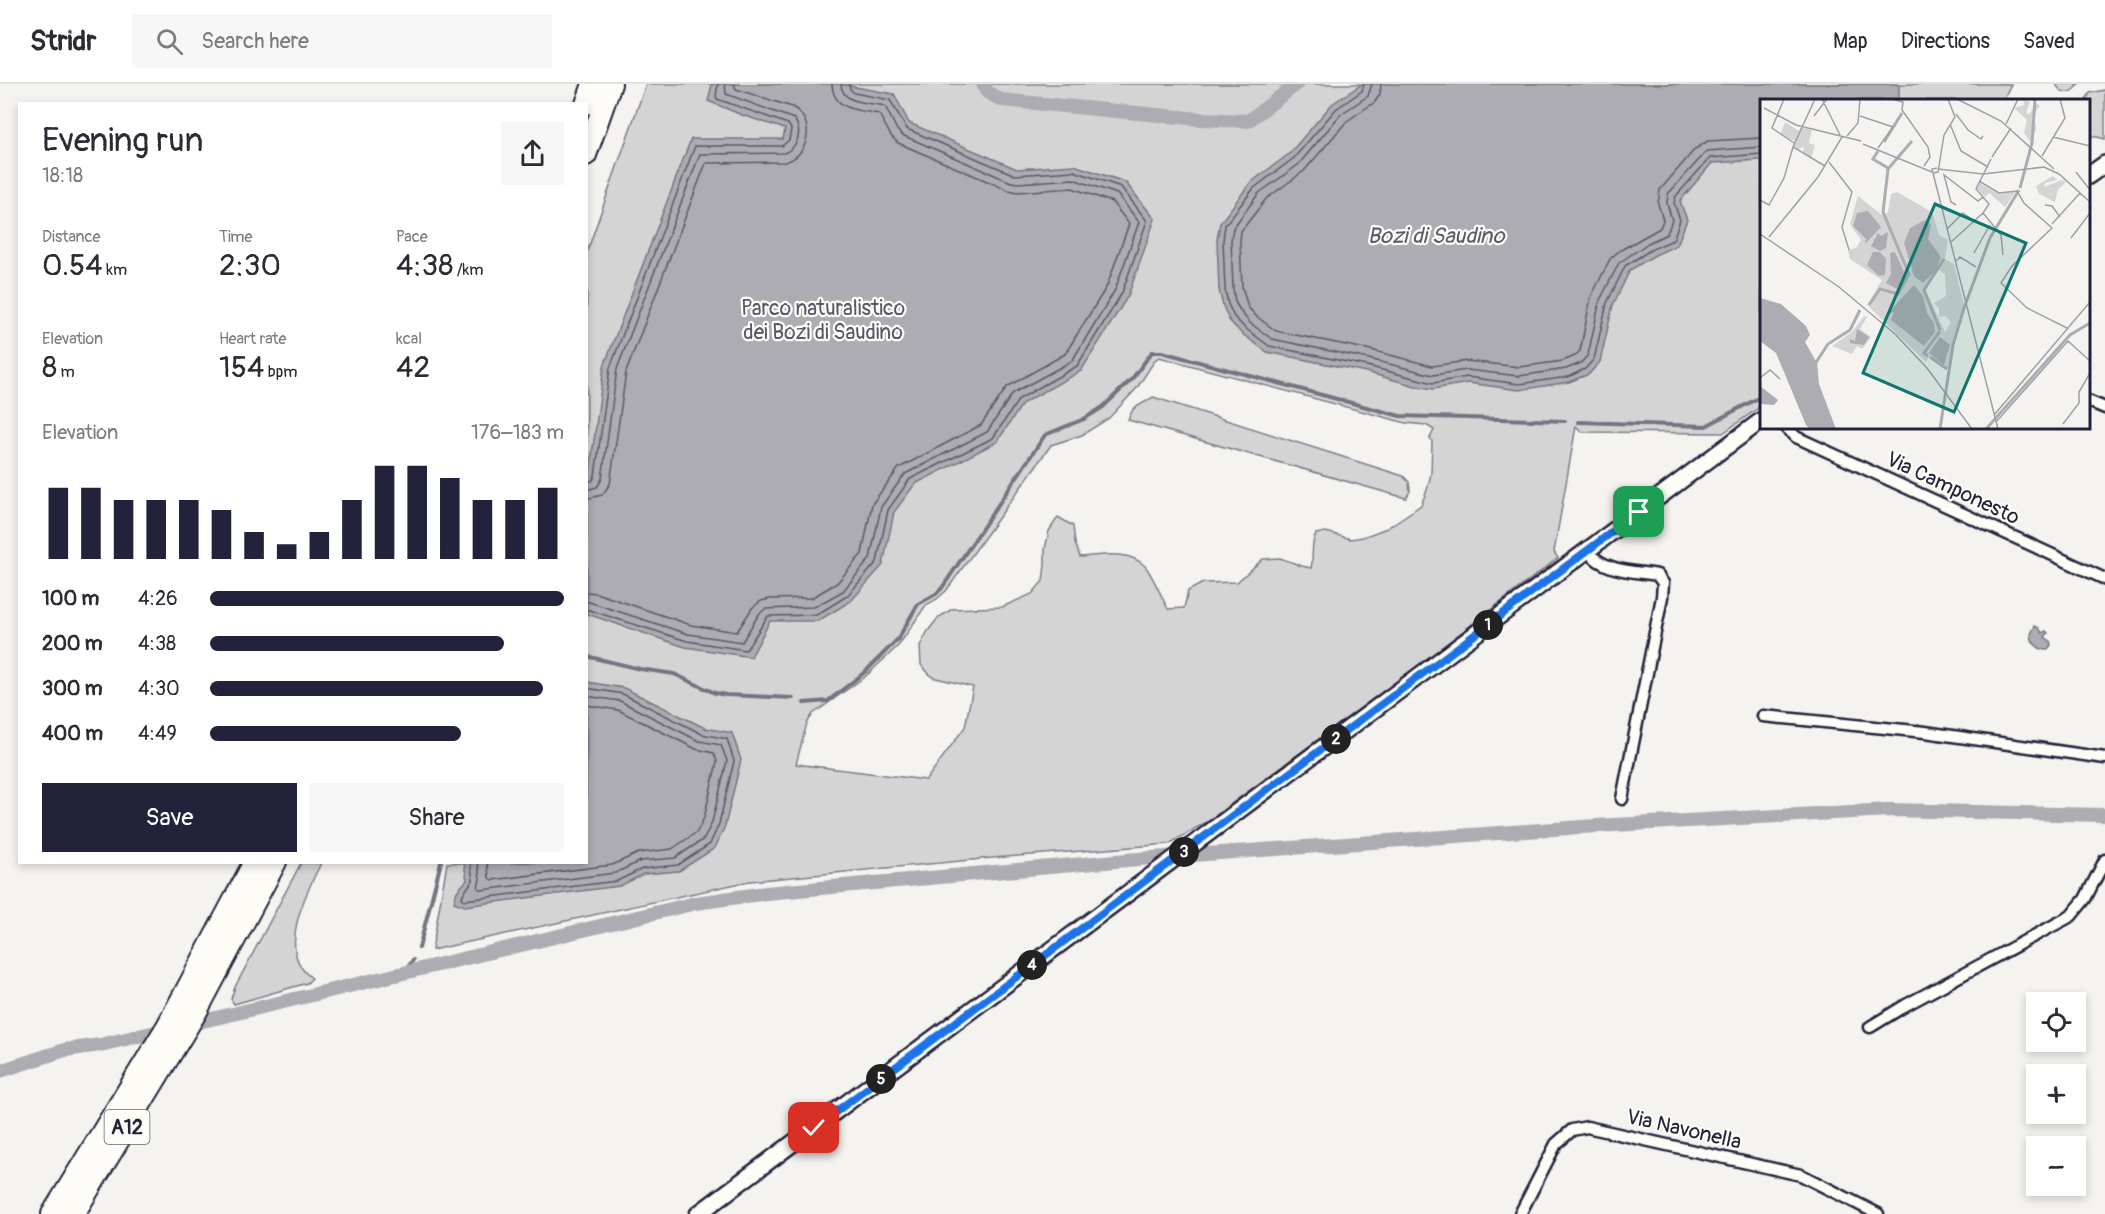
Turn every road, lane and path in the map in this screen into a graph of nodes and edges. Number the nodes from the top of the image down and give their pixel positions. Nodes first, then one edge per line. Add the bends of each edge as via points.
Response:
1 (593, 84) edge
2 (611, 84) edge
3 (587, 102) edge
4 (588, 149) edge
5 (2105, 164) edge
6 (2090, 175) edge
7 (2090, 402) edge
8 (2105, 408) edge
9 (1760, 421) edge
10 (1788, 429) edge
11 (1588, 551) junction
12 (2105, 579) edge
13 (1763, 716) dead end
14 (2105, 758) edge
15 (1622, 800) dead end
16 (2105, 860) edge
17 (253, 864) edge
18 (275, 864) edge
19 (1870, 1027) dead end
20 (173, 1033) junction
21 (52, 1214) edge
22 (74, 1214) edge
23 (698, 1214) edge
24 (1520, 1214) edge
25 (1878, 1214) edge

1 - 3 highway
2 - 4 highway
5 - 6 main road
7 - 8 street
9 - 11 main road
10 - 12 street, Via Camponesto via 1796,437
11 - 15 street via 1594,560 1613,569 1657,575 1663,583
11 - 23 main road
13 - 14 street via 1925,732
16 - 19 street via 2085,899 2071,916
17 - 20 highway, A12
18 - 20 highway, A12 via 196,1013
20 - 21 highway, A12 via 152,1052
20 - 22 highway, A12
24 - 25 street, Via Navonella via 1556,1144 1572,1130 1587,1127 1801,1175

